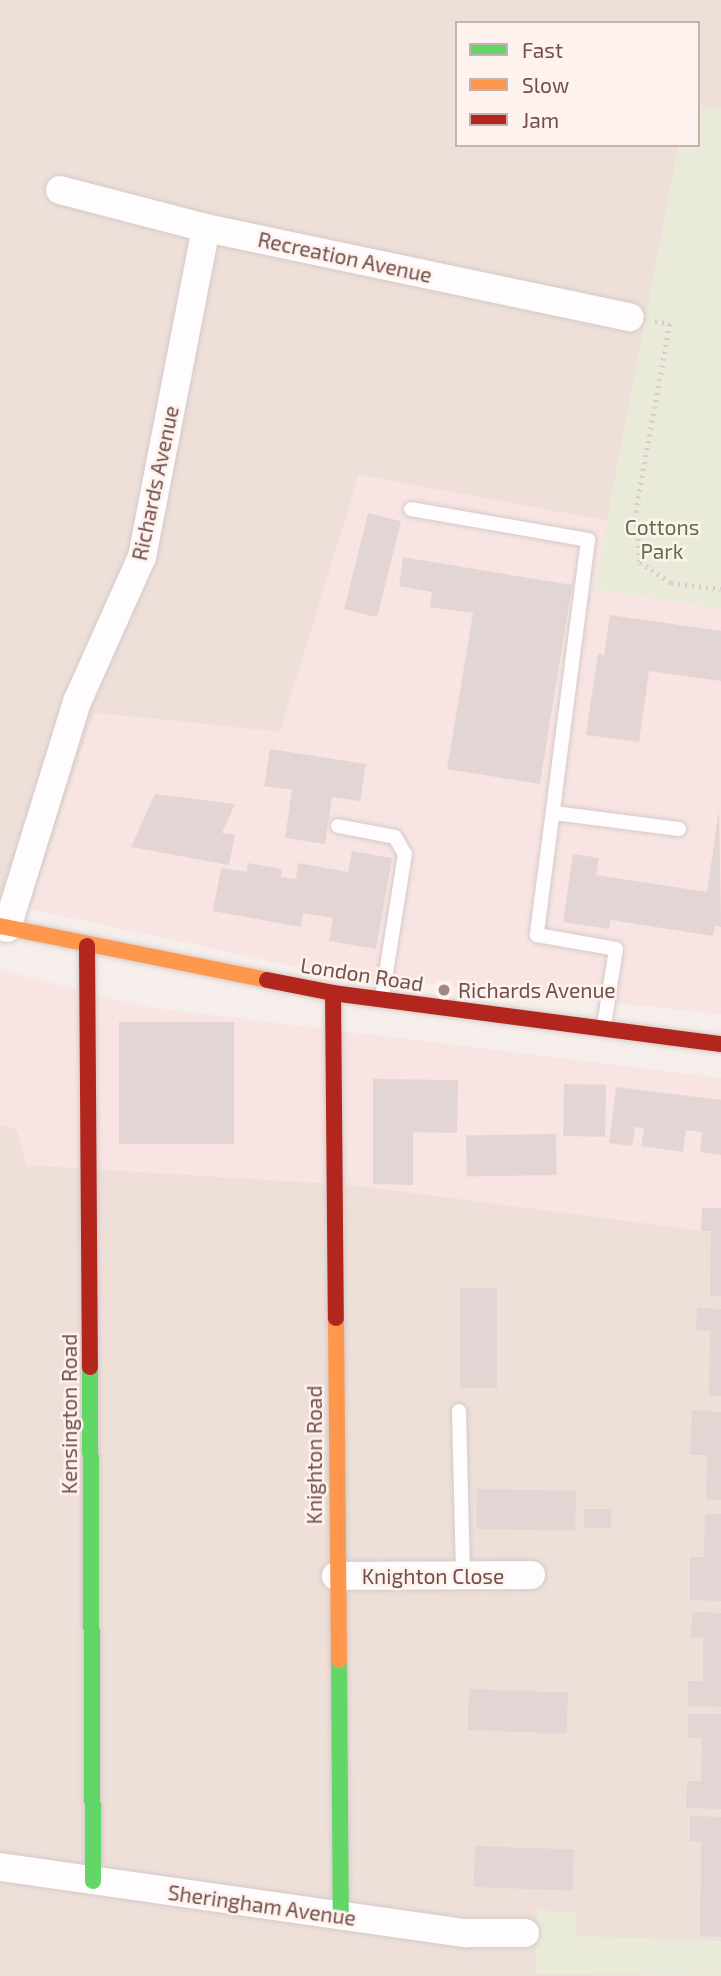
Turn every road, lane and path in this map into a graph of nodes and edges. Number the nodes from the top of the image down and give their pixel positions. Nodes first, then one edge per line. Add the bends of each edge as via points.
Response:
1 (60, 190) dead end
2 (206, 228) junction
3 (630, 317) joint
4 (411, 509) dead end
5 (721, 589) edge
6 (554, 813) junction
7 (338, 826) dead end
8 (679, 829) dead end
9 (4, 927) edge
10 (87, 946) junction
11 (333, 993) junction
12 (382, 1000) junction
13 (604, 1026) junction
14 (721, 1044) edge
15 (459, 1411) dead end
16 (463, 1575) junction
17 (531, 1575) dead end
18 (336, 1576) junction
19 (0, 1867) edge
20 (93, 1881) junction
21 (341, 1917) junction
22 (525, 1933) dead end

1 - 2 street, Recreation Avenue
2 - 3 street, Recreation Avenue
2 - 9 street, Richards Avenue via 142,557 77,702
3 - 5 path via 670,324 636,511 640,562 671,583
4 - 6 lane via 588,540
6 - 8 lane
6 - 13 lane via 537,936 616,949
7 - 12 lane via 395,837 405,854
9 - 10 street, London Road
10 - 11 street, London Road
10 - 20 street, Kensington Road
11 - 12 street, London Road
11 - 18 street, Knighton Road
12 - 13 street, London Road
13 - 14 street, London Road
15 - 16 lane
16 - 17 street, Knighton Close
16 - 18 street, Knighton Close
18 - 21 street, Knighton Road
19 - 20 street, Sheringham Avenue
20 - 21 street, Sheringham Avenue
21 - 22 street, Sheringham Avenue via 466,1933

